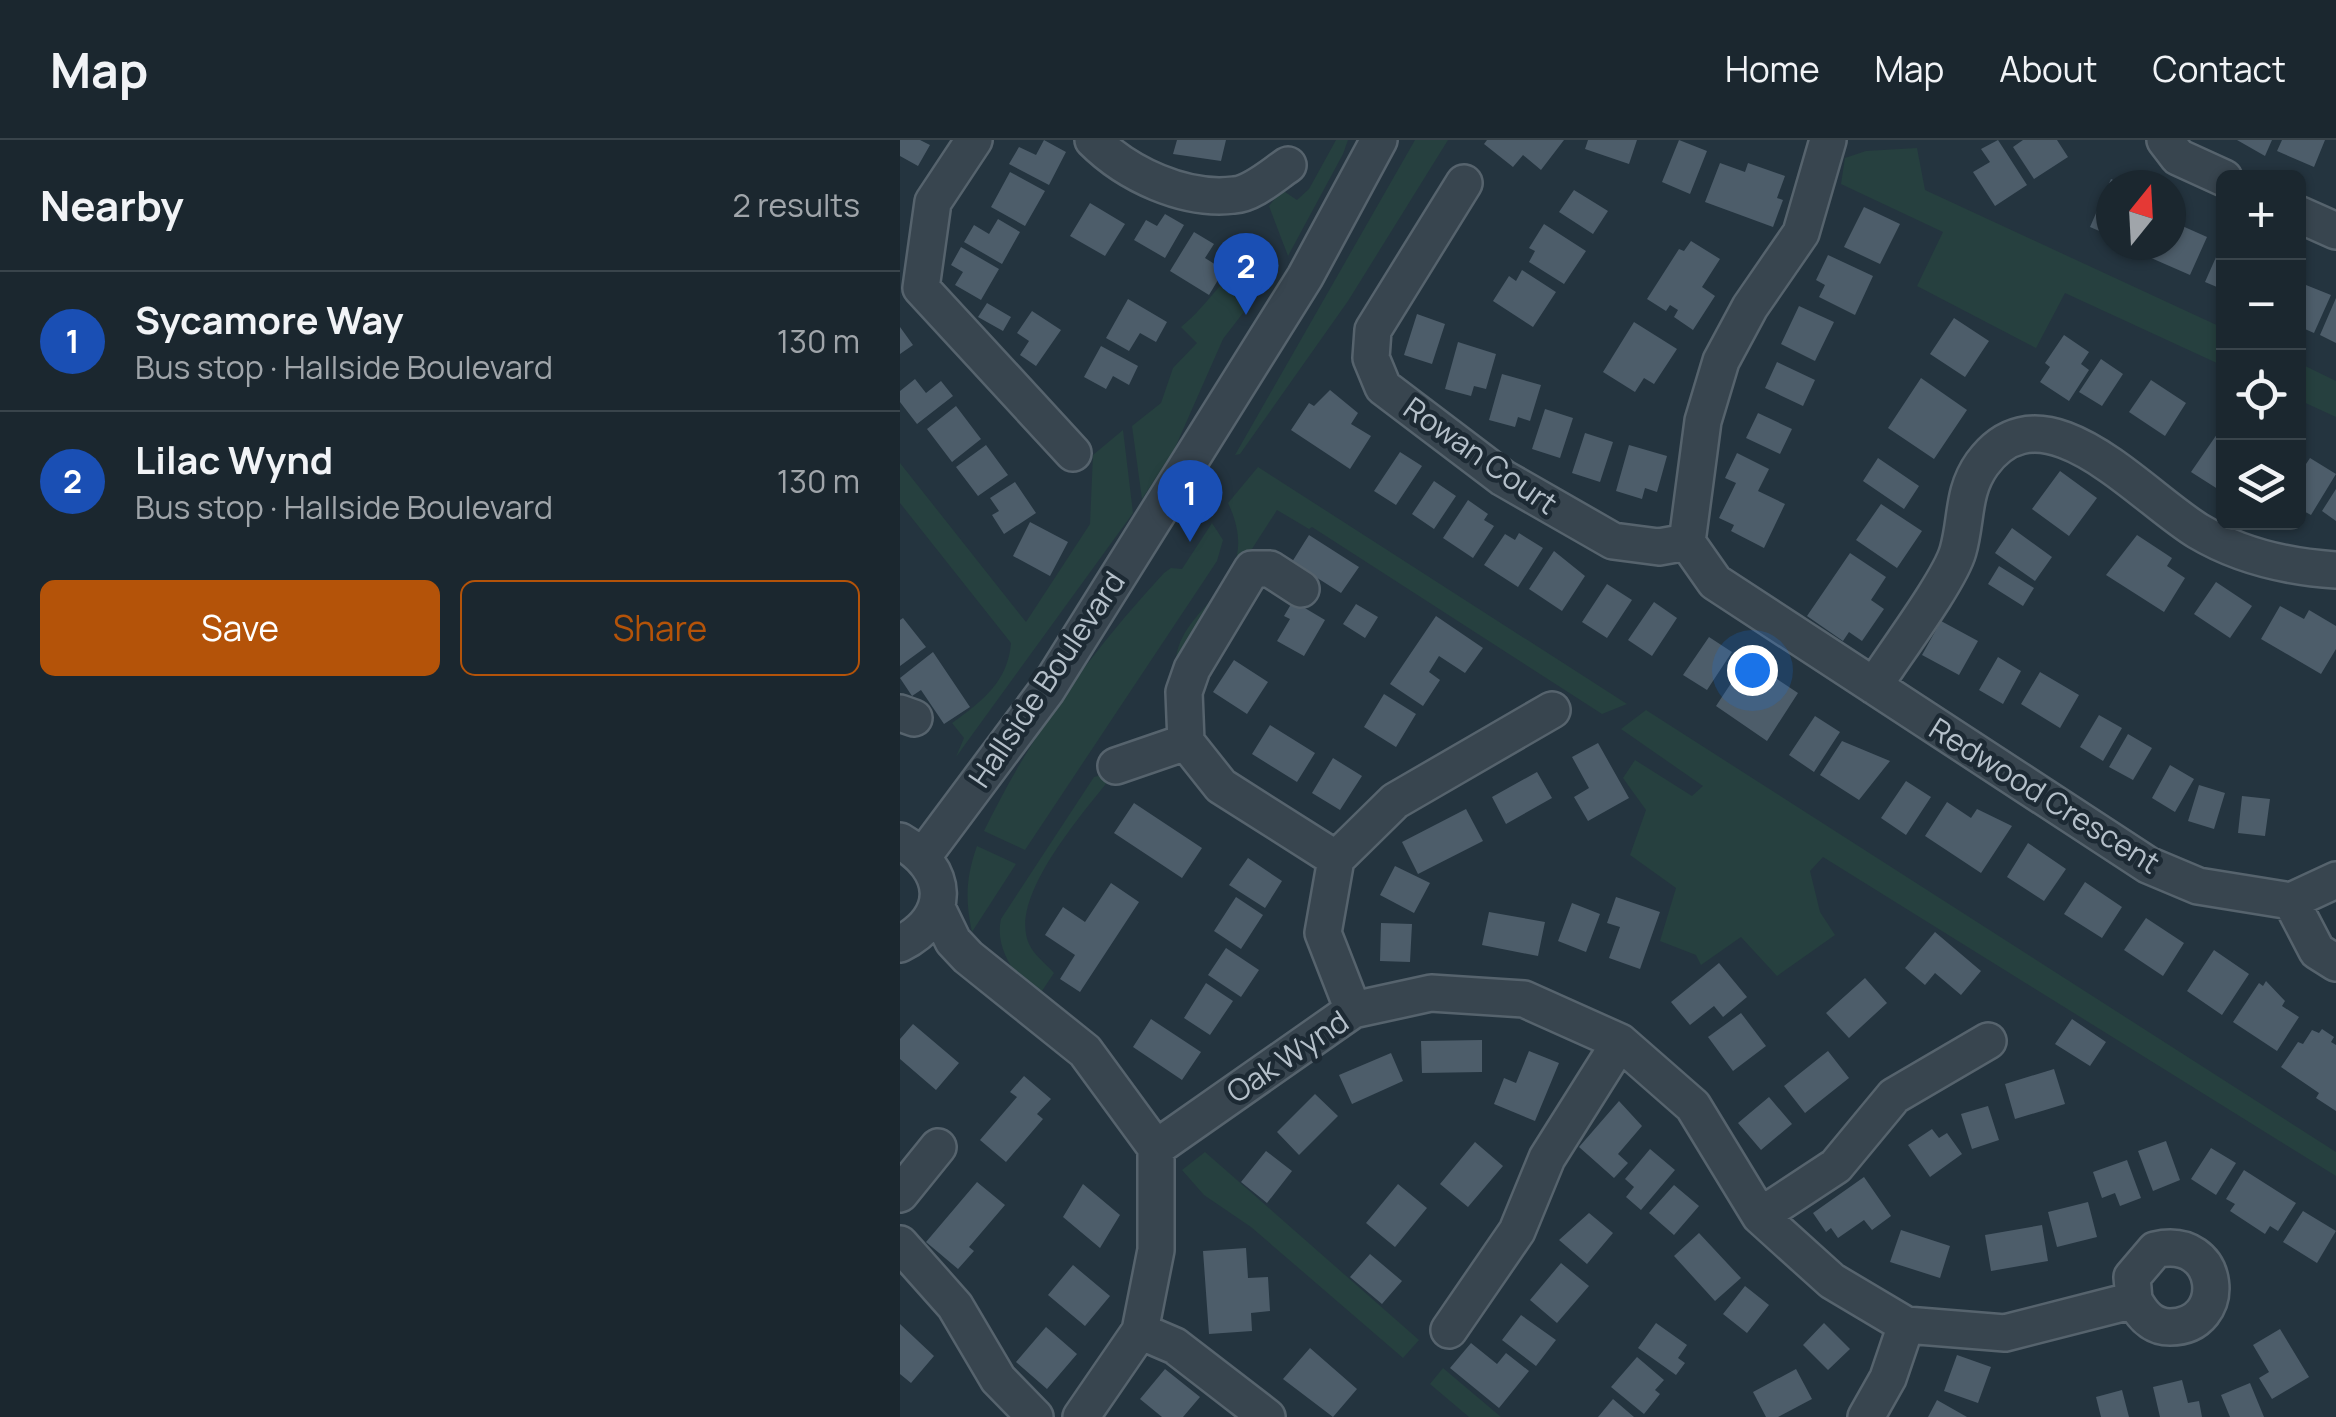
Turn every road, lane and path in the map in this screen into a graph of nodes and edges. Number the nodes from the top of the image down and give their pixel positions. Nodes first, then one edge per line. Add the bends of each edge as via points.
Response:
1 (974, 140) edge
2 (1093, 140) edge
3 (1379, 140) edge
4 (1828, 140) edge
5 (2166, 140) edge
6 (1288, 165) dead end
7 (2216, 174) edge
8 (1464, 182) dead end
9 (2306, 218) edge
10 (2336, 231) edge
11 (1073, 454) dead end
12 (1686, 542) junction
13 (2336, 570) edge
14 (1301, 589) dead end
15 (1874, 686) junction
16 (1552, 710) dead end
17 (1186, 742) junction
18 (1116, 766) dead end
19 (912, 848) edge
20 (1336, 859) junction
21 (2336, 880) edge
22 (2292, 901) junction
23 (937, 908) junction
24 (900, 944) edge
25 (2336, 963) edge
26 (1353, 1010) junction
27 (1988, 1041) dead end
28 (1620, 1042) junction
29 (938, 1146) dead end
30 (1156, 1148) junction
31 (900, 1194) edge
32 (1760, 1216) junction
33 (900, 1244) edge
34 (2134, 1300) dead end
35 (1906, 1325) junction
36 (1449, 1330) dead end
37 (1140, 1331) junction
38 (1035, 1417) edge
39 (1081, 1417) edge
40 (1267, 1417) edge
41 (1866, 1417) edge

1 - 11 street via 933,202 921,288
2 - 6 street via 1141,177 1194,192 1236,196
3 - 19 street, Hallside Boulevard via 1305,277 1047,690
4 - 12 street via 1801,233 1721,361 1703,421
5 - 7 street via 2178,156
8 - 12 street, Rowan Court via 1373,330 1371,358 1383,387 1503,478 1613,542
9 - 10 street
12 - 15 street, Redwood Crescent via 1715,582
13 - 15 street via 2251,556 2201,533 2084,448 2045,432 2026,432 2010,437 1982,463 1965,495 1958,553
14 - 17 street via 1270,569 1252,569 1200,649 1184,692
15 - 22 street, Redwood Crescent via 2148,865 2198,886
16 - 20 street via 1395,802
17 - 18 street
17 - 20 street via 1220,786
19 - 23 street, Hallside Boulevard via 935,872
20 - 26 street via 1323,933
21 - 22 street
22 - 25 street via 2317,951
23 - 24 street via 922,933
23 - 30 street, Hallside Boulevard via 968,956 1085,1051
26 - 28 street, Oak Wynd via 1431,993 1524,999
26 - 30 street, Oak Wynd
27 - 32 street via 1894,1096 1836,1166
28 - 32 street, Oak Wynd via 1693,1106
28 - 36 street via 1548,1158 1518,1231
29 - 31 street
30 - 37 street via 1156,1250
32 - 35 street, Oak Wynd via 1832,1281
33 - 38 street via 955,1306 998,1379
34 - 35 street, Oak Wynd via 2005,1333
35 - 41 street
37 - 39 street
37 - 40 street via 1175,1346

